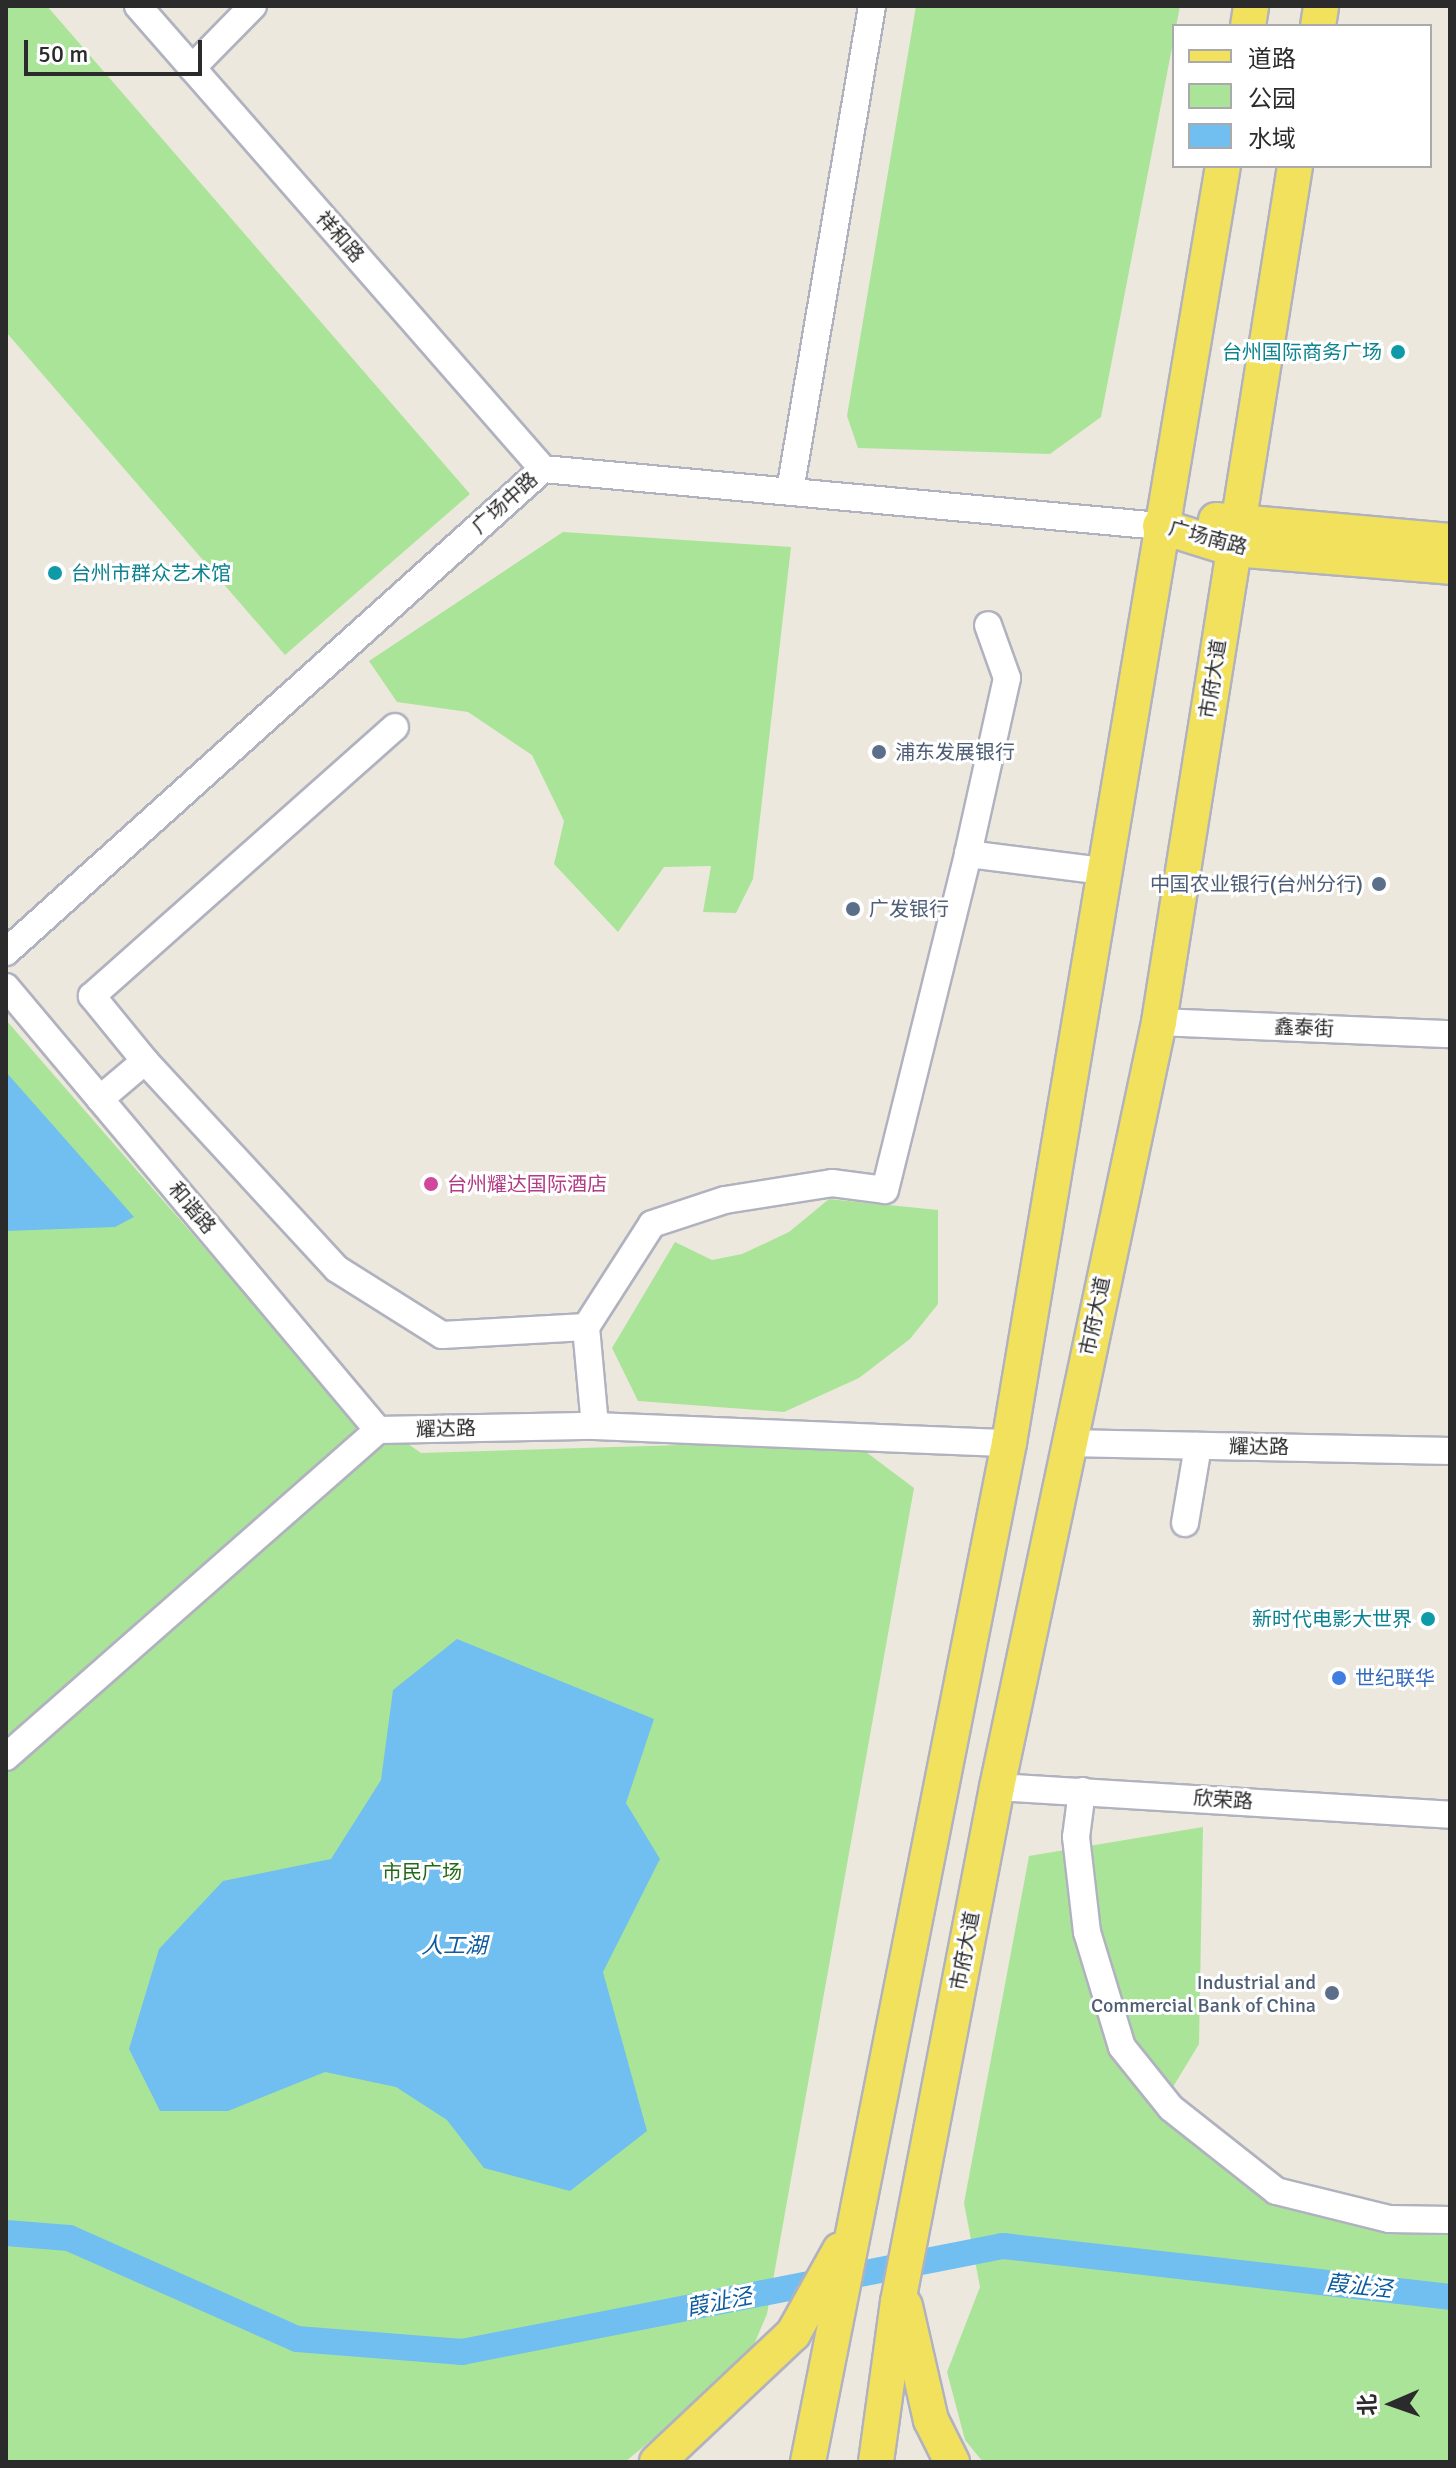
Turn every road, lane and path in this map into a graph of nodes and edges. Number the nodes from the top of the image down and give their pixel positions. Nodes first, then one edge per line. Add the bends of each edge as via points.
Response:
1 (138, 6) edge
2 (253, 6) edge
3 (872, 6) edge
4 (192, 68) junction
5 (1223, 168) edge
6 (1295, 168) edge
7 (543, 469) junction
8 (790, 491) junction
9 (1160, 526) junction
10 (1236, 533) junction
11 (1450, 541) edge
12 (1450, 567) edge
13 (988, 625) dead end
14 (395, 727) dead end
15 (968, 854) junction
16 (1103, 871) junction
17 (6, 952) edge
18 (6, 987) edge
19 (1159, 1022) junction
20 (1450, 1034) edge
21 (145, 1061) junction
22 (100, 1099) junction
23 (586, 1327) junction
24 (595, 1426) junction
25 (378, 1430) junction
26 (1009, 1443) junction
27 (1068, 1443) junction
28 (1198, 1446) junction
29 (1450, 1451) edge
30 (1185, 1523) dead end
31 (6, 1757) edge
32 (997, 1787) junction
33 (1082, 1791) junction
34 (1450, 1815) edge
35 (1450, 2220) edge
36 (856, 2223) junction
37 (902, 2284) junction
38 (657, 2462) edge
39 (808, 2462) edge
40 (876, 2462) edge
41 (952, 2462) edge

1 - 4 street, 祥和路
2 - 4 street
3 - 8 street
4 - 7 street, 祥和路
5 - 9 main road
6 - 10 main road, 市府大道
7 - 8 street, 广场中路
7 - 17 street, 广场中路
8 - 9 street, 广场中路
9 - 10 main road, 广场南路
9 - 16 main road
10 - 11 main road, 广场南路
10 - 12 main road, 广场南路
10 - 19 main road, 市府大道
13 - 15 street via 1007,678
14 - 21 street via 92,996
15 - 16 street
15 - 23 street via 885,1190 832,1183 725,1200 652,1224
16 - 26 main road
18 - 22 street, 和谐路
19 - 20 street, 鑫泰街
19 - 27 main road, 市府大道
21 - 22 street
21 - 23 street via 337,1269 442,1335
22 - 25 street, 和谐路
23 - 24 street
24 - 25 street, 耀达路
24 - 26 street, 耀达路
25 - 31 street
26 - 36 main road
27 - 28 street, 耀达路
27 - 32 main road, 市府大道
28 - 29 street, 耀达路
28 - 30 street
32 - 33 street, 欣荣路
32 - 37 main road, 市府大道
33 - 34 street, 欣荣路
33 - 35 street via 1076,1837 1087,1932 1122,2047 1171,2108 1276,2191 1389,2219
36 - 38 main road via 793,2334
36 - 39 main road
37 - 40 main road, 市府大道
37 - 41 main road via 931,2420

